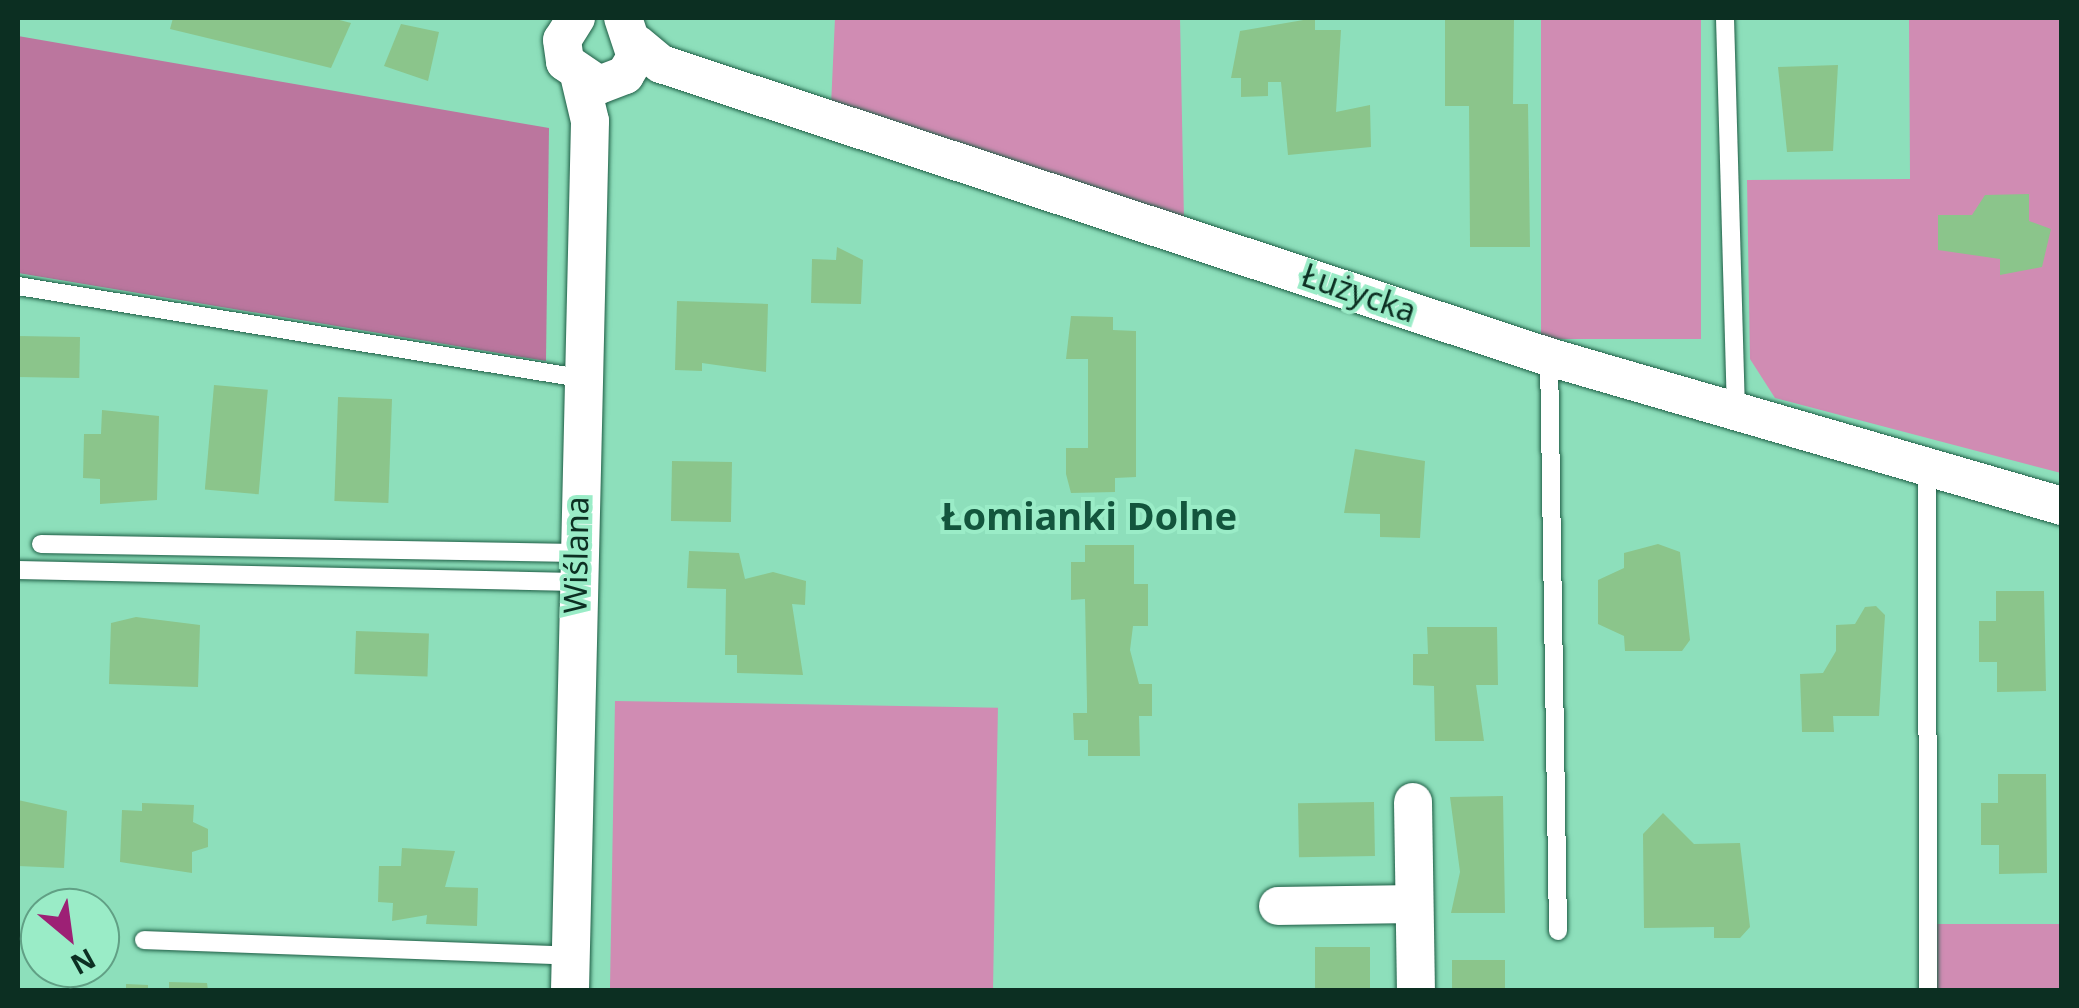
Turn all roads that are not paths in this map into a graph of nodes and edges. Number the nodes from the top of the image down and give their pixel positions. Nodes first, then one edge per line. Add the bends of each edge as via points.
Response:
1 (576, 18) edge
2 (1725, 18) edge
3 (624, 59) edge
4 (18, 286) edge
5 (1549, 356) junction
6 (580, 378) junction
7 (1736, 412) junction
8 (1926, 466) junction
9 (2062, 506) edge
10 (41, 544) dead end
11 (576, 568) junction
12 (18, 570) edge
13 (1413, 802) dead end
14 (1414, 904) junction
15 (1278, 906) dead end
16 (1558, 931) dead end
17 (144, 940) dead end
18 (571, 973) edge
19 (1416, 990) edge
20 (1928, 990) edge

1 - 3 street via 562,51
2 - 7 lane
3 - 5 street, Łużycka
3 - 6 street, Wiślana via 590,120
4 - 6 lane
5 - 7 street, Łużycka
5 - 16 lane
6 - 11 street, Wiślana
7 - 8 street, Łużycka
8 - 9 street, Łużycka
8 - 20 lane
10 - 11 lane
11 - 12 lane
11 - 18 street, Wiślana
13 - 14 street
14 - 15 street
14 - 19 street
17 - 18 lane

